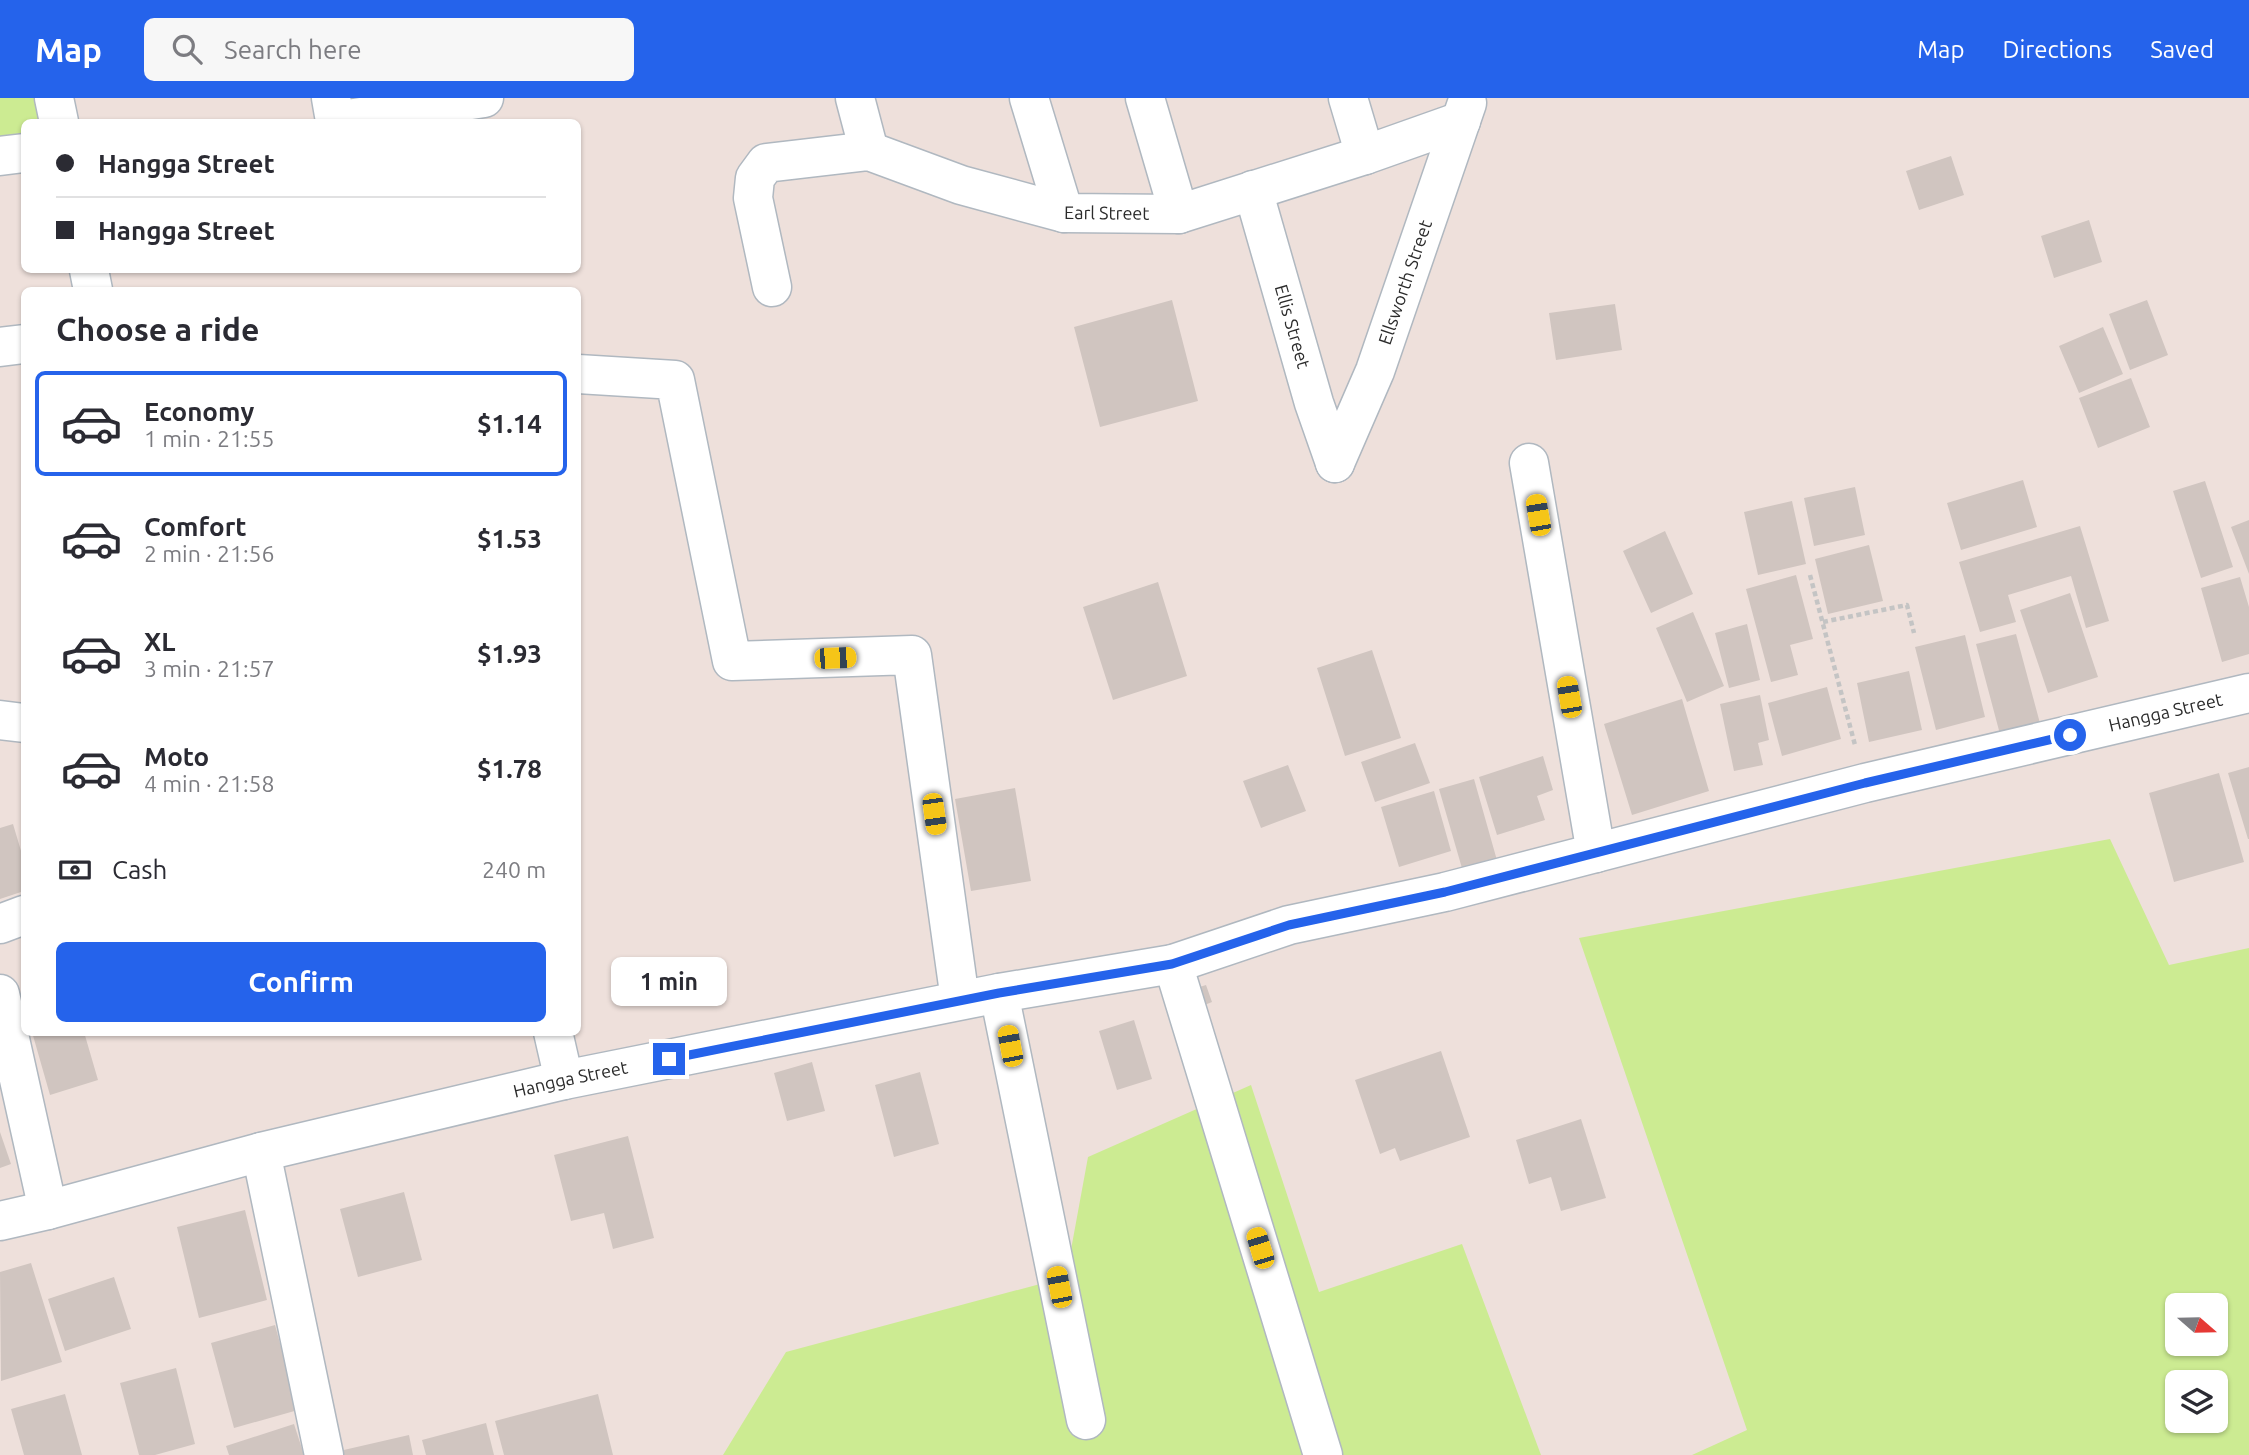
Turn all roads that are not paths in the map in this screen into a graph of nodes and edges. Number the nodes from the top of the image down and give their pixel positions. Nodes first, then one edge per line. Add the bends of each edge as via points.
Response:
1 (54, 98) edge
2 (484, 98) edge
3 (855, 98) edge
4 (1030, 98) edge
5 (1145, 98) edge
6 (1348, 98) edge
7 (1465, 109) edge
8 (333, 110) edge
9 (58, 119) edge
10 (869, 151) junction
11 (21, 153) edge
12 (1365, 155) junction
13 (0, 156) edge
14 (1253, 190) junction
15 (1064, 213) junction
16 (1179, 214) junction
17 (772, 287) dead end
18 (21, 344) edge
19 (0, 347) edge
20 (581, 374) edge
21 (1335, 463) joint
22 (1529, 463) dead end
23 (2249, 694) edge
24 (0, 720) edge
25 (21, 723) edge
26 (1595, 853) junction
27 (21, 916) edge
28 (0, 923) edge
29 (1172, 964) junction
30 (999, 993) junction
31 (0, 994) edge
32 (960, 1000) junction
33 (555, 1036) edge
34 (564, 1080) junction
35 (261, 1152) junction
36 (48, 1210) junction
37 (0, 1221) edge
38 (1086, 1420) dead end
39 (324, 1455) edge
40 (1323, 1455) edge

1 - 9 street
2 - 8 street
3 - 10 street
4 - 15 street
5 - 16 street
6 - 12 street
7 - 12 street, Earl Street
7 - 21 street, Ellsworth Street via 1375,371
10 - 15 street, Earl Street via 961,185
10 - 17 street, Earl Street via 766,163 755,178 753,198
11 - 13 street
12 - 14 street, Earl Street
14 - 16 street, Earl Street
14 - 21 street, Ellis Street
15 - 16 street, Earl Street
18 - 19 street
20 - 32 street via 676,380 732,661 912,655
22 - 26 street
23 - 26 street, Hangga Street via 1865,783
24 - 25 street
26 - 29 street, Hangga Street via 1445,892 1289,925
27 - 28 street
29 - 30 street, Hangga Street
29 - 40 street
30 - 32 street, Hangga Street
30 - 38 street
31 - 36 street
32 - 34 street, Hangga Street
33 - 34 street
34 - 35 street, Hangga Street
35 - 36 street, Hangga Street
35 - 39 street
36 - 37 street, Hangga Street

